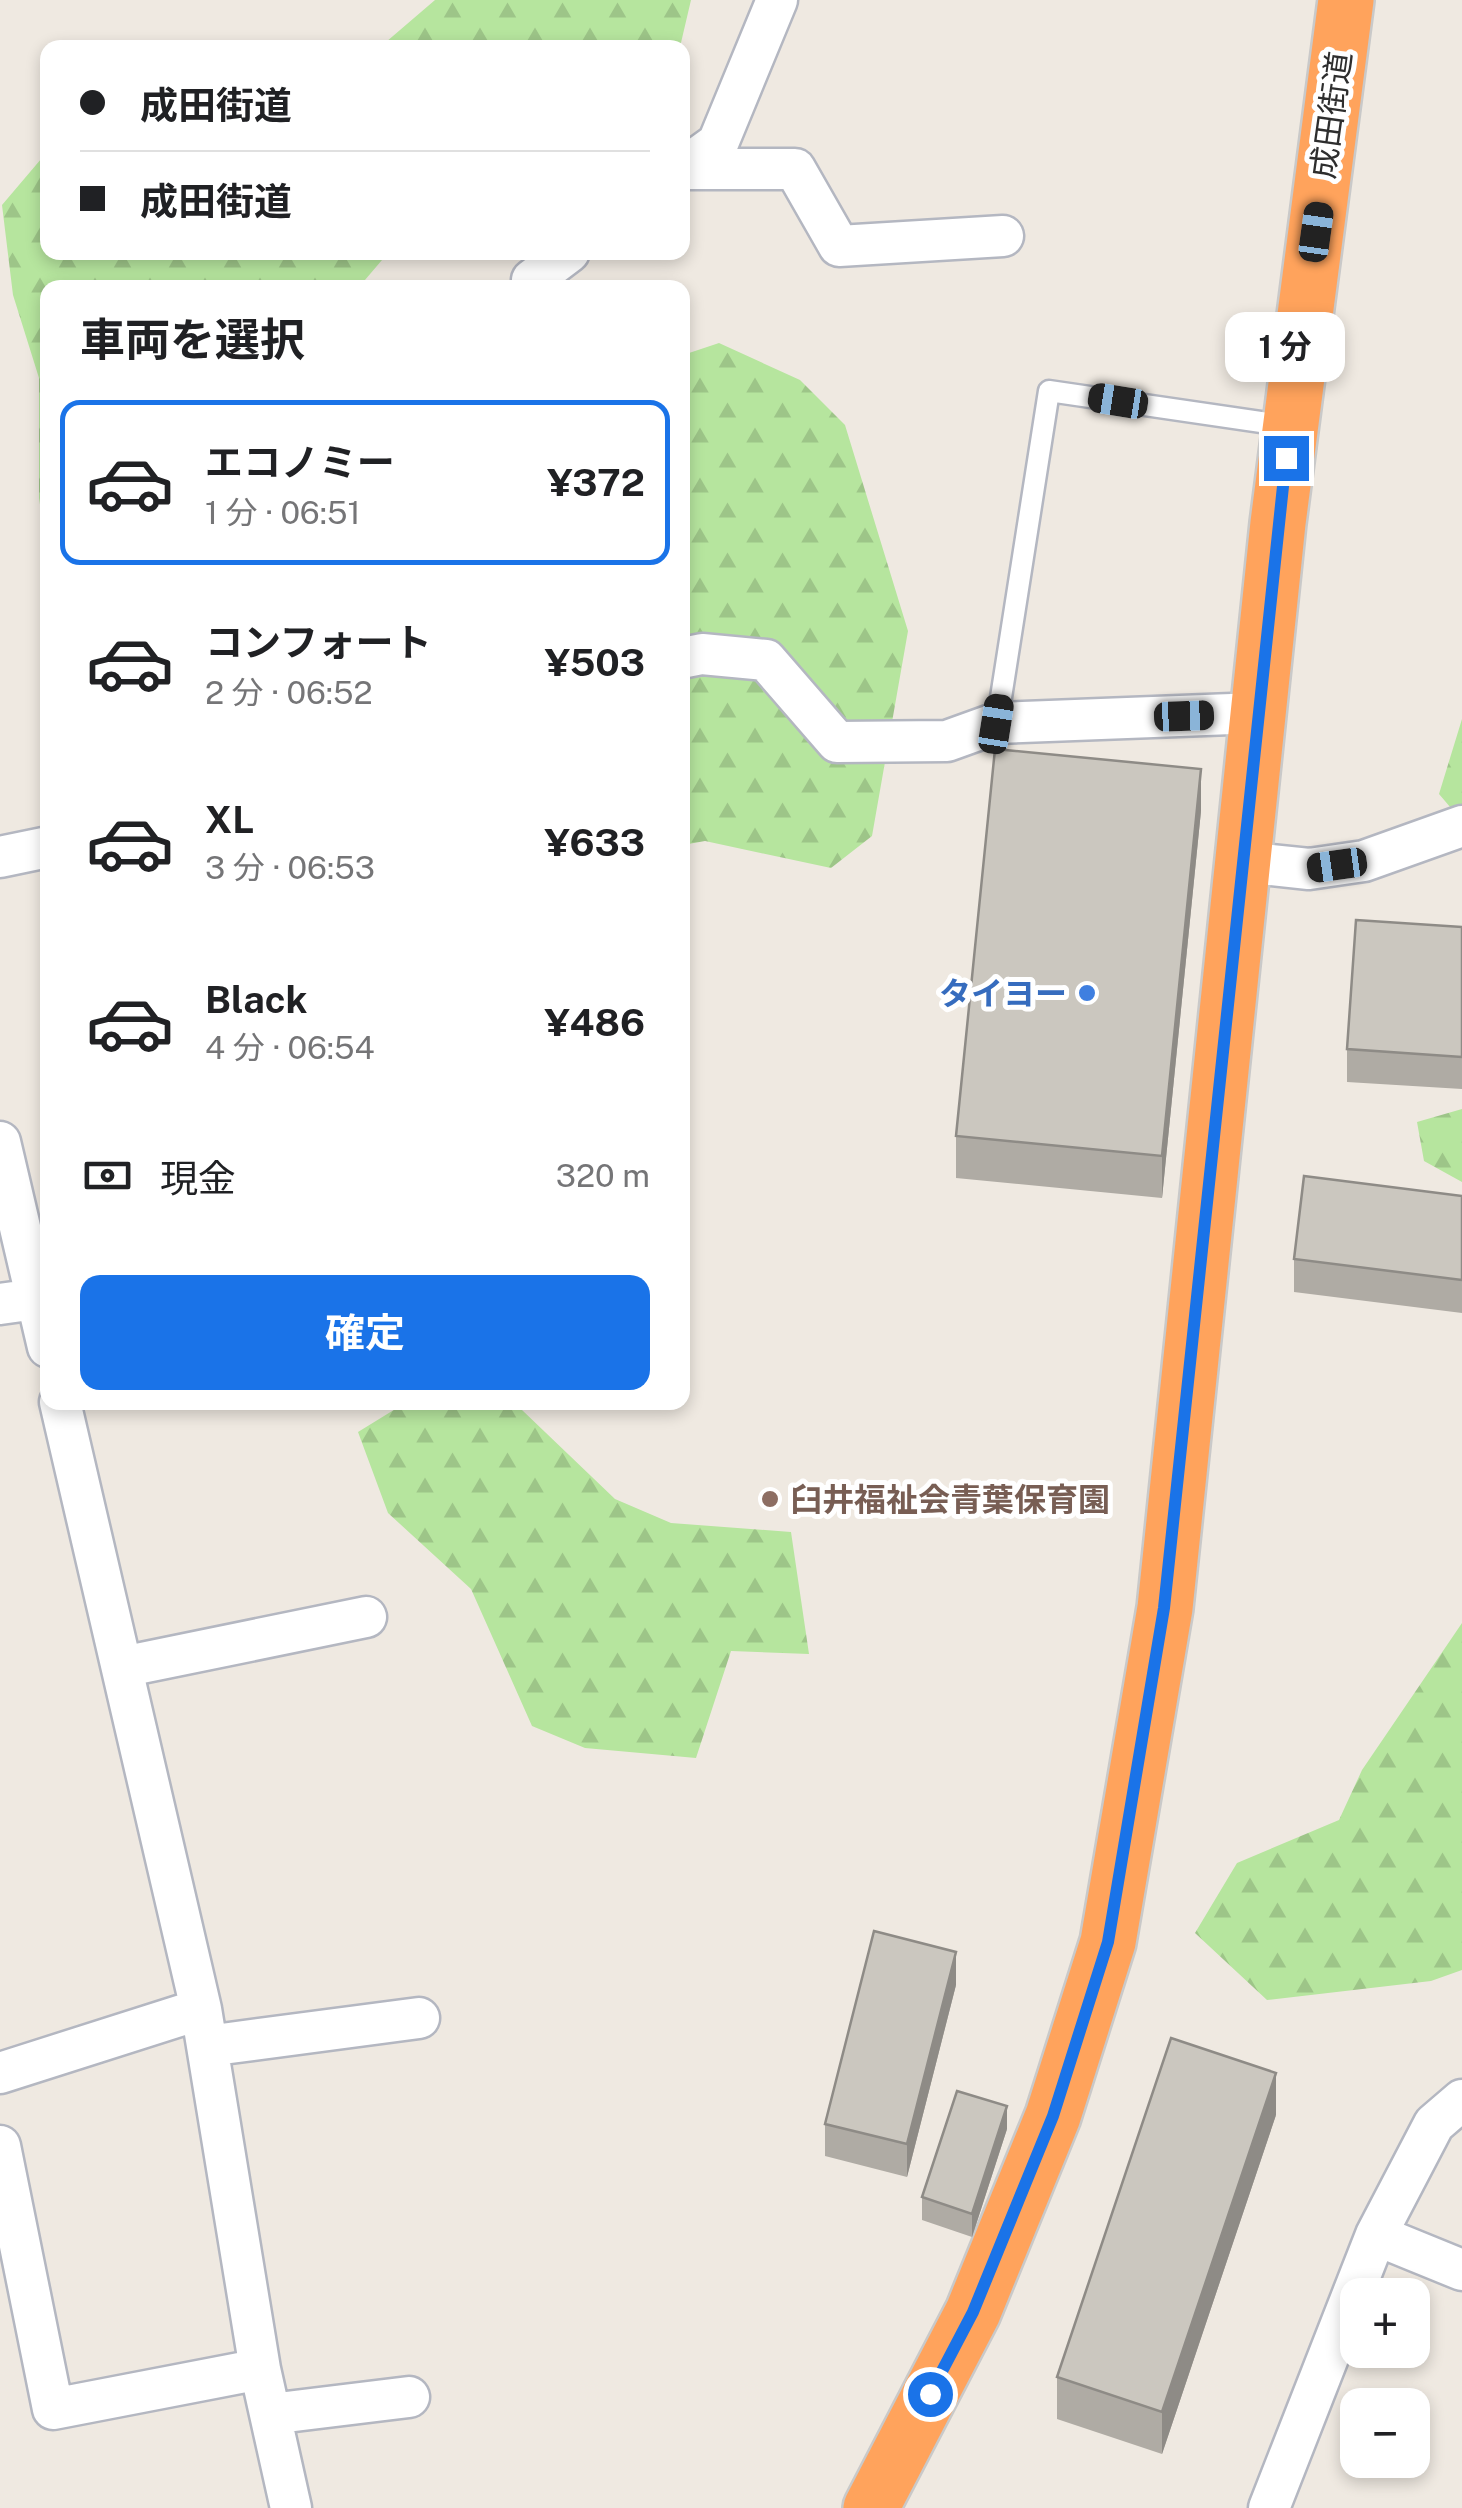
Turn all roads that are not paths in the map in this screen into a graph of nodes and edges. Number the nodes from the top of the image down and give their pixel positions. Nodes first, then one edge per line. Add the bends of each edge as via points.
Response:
1 (777, 0) edge
2 (1346, 0) edge
3 (690, 163) edge
4 (690, 169) edge
5 (1003, 236) dead end
6 (559, 260) edge
7 (532, 280) dead end
8 (1290, 426) junction
9 (690, 656) edge
10 (1258, 713) junction
11 (996, 724) junction
12 (1462, 826) edge
13 (40, 849) edge
14 (0, 857) edge
15 (1242, 862) junction
16 (0, 1142) edge
17 (18, 1302) edge
18 (40, 1335) edge
19 (62, 1410) edge
20 (366, 1617) dead end
21 (122, 1668) junction
22 (419, 2018) dead end
23 (204, 2028) junction
24 (0, 2073) edge
25 (1462, 2100) edge
26 (0, 2146) edge
27 (1376, 2235) junction
28 (1462, 2270) edge
29 (260, 2369) junction
30 (409, 2397) dead end
31 (270, 2414) junction
32 (291, 2508) edge
33 (872, 2508) edge
34 (1270, 2508) edge

1 - 3 street via 718,143
2 - 8 highway, 成田街道
4 - 5 street via 795,169 839,246
6 - 7 street
8 - 10 highway, 成田街道
8 - 11 lane via 1050,390
9 - 11 street via 766,660 837,742 947,741
10 - 11 street
10 - 15 highway, 成田街道
12 - 15 street via 1364,861 1310,869
13 - 14 street
15 - 33 highway, 成田街道 via 1164,1608 1108,1942 1053,2116 973,2312
16 - 17 street
17 - 18 street
19 - 21 street
20 - 21 street
21 - 23 street
22 - 23 street
23 - 24 street
23 - 29 street
25 - 27 street via 1434,2124
26 - 29 street via 53,2408
27 - 28 street
27 - 34 street
29 - 31 street
30 - 31 street
31 - 32 street

